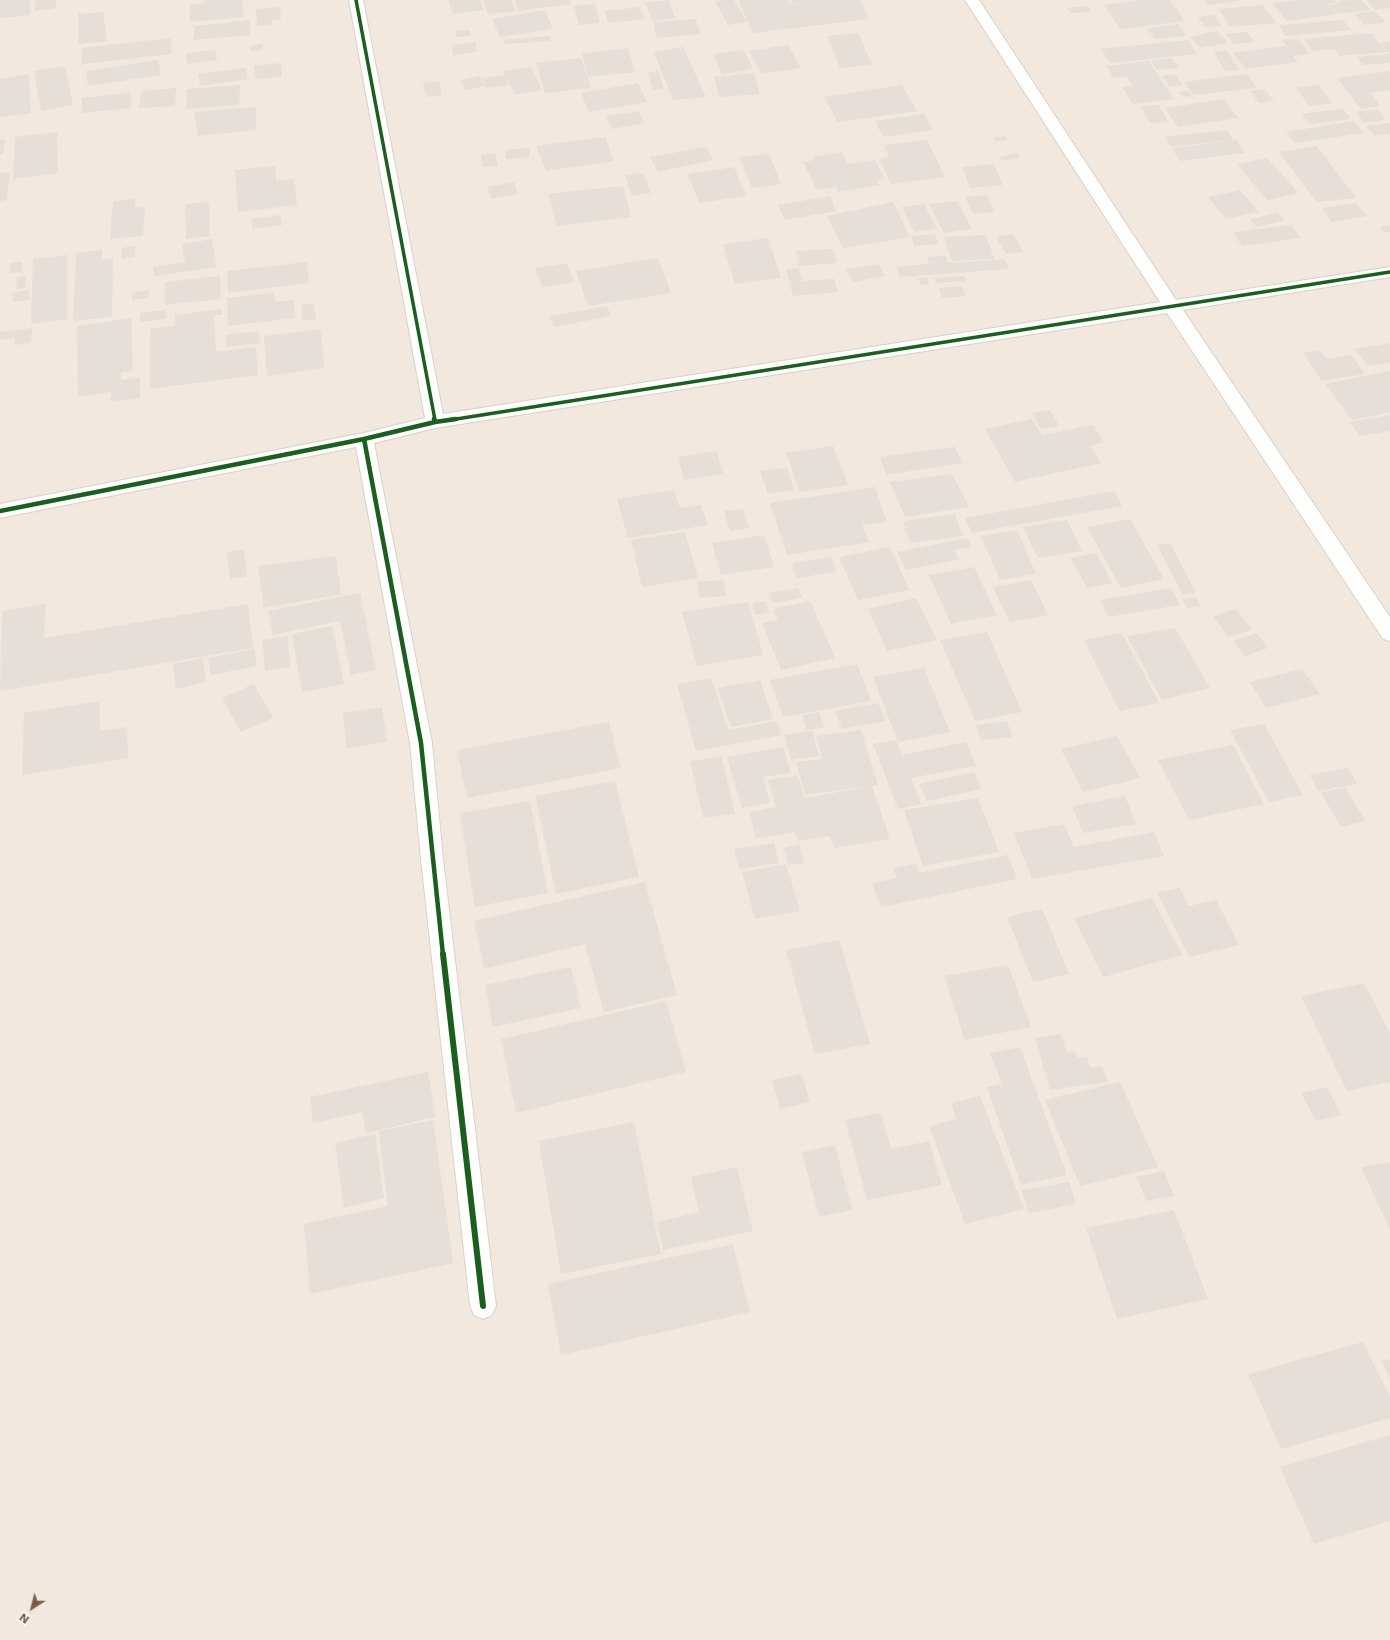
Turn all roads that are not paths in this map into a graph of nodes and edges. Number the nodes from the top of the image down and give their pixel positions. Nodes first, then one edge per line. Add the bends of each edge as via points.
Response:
1 (356, 0) edge
2 (972, 0) edge
3 (1390, 272) edge
4 (1171, 306) junction
5 (435, 422) junction
6 (364, 439) junction
7 (0, 511) edge
8 (1390, 633) edge
9 (483, 1306) dead end

1 - 5 street
2 - 4 street
3 - 4 street
4 - 5 street
4 - 8 street
5 - 6 street
6 - 7 street
6 - 9 street via 421,743

